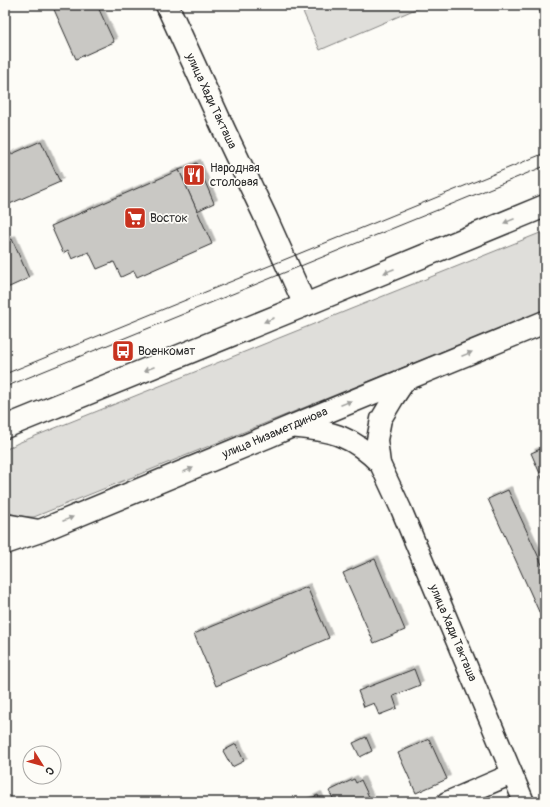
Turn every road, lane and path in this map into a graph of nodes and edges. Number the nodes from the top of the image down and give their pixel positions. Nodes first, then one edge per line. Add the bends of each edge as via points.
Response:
1 (167, 5) edge
2 (545, 206) edge
3 (305, 305) junction
4 (545, 322) edge
5 (407, 378) junction
6 (8, 427) edge
7 (290, 427) junction
8 (380, 464) junction
9 (5, 525) edge
10 (40, 531) junction
11 (5, 543) edge
12 (512, 774) junction
13 (446, 802) edge
14 (524, 802) edge

1 - 3 main road, улица Хади Такташа
2 -> 3 main road
3 -> 6 main road
5 -> 4 main road, улица Низаметдинова
7 -> 5 main road, улица Низаметдинова
5 - 8 street via 381,419 377,440
7 - 8 street via 318,430 342,437 367,451
10 -> 7 main road, улица Низаметдинова
8 - 12 street, улица Хади Такташа
9 - 10 main road
10 - 11 main road, улица Низаметдинова
12 - 13 street
12 - 14 street, улица Хади Такташа

